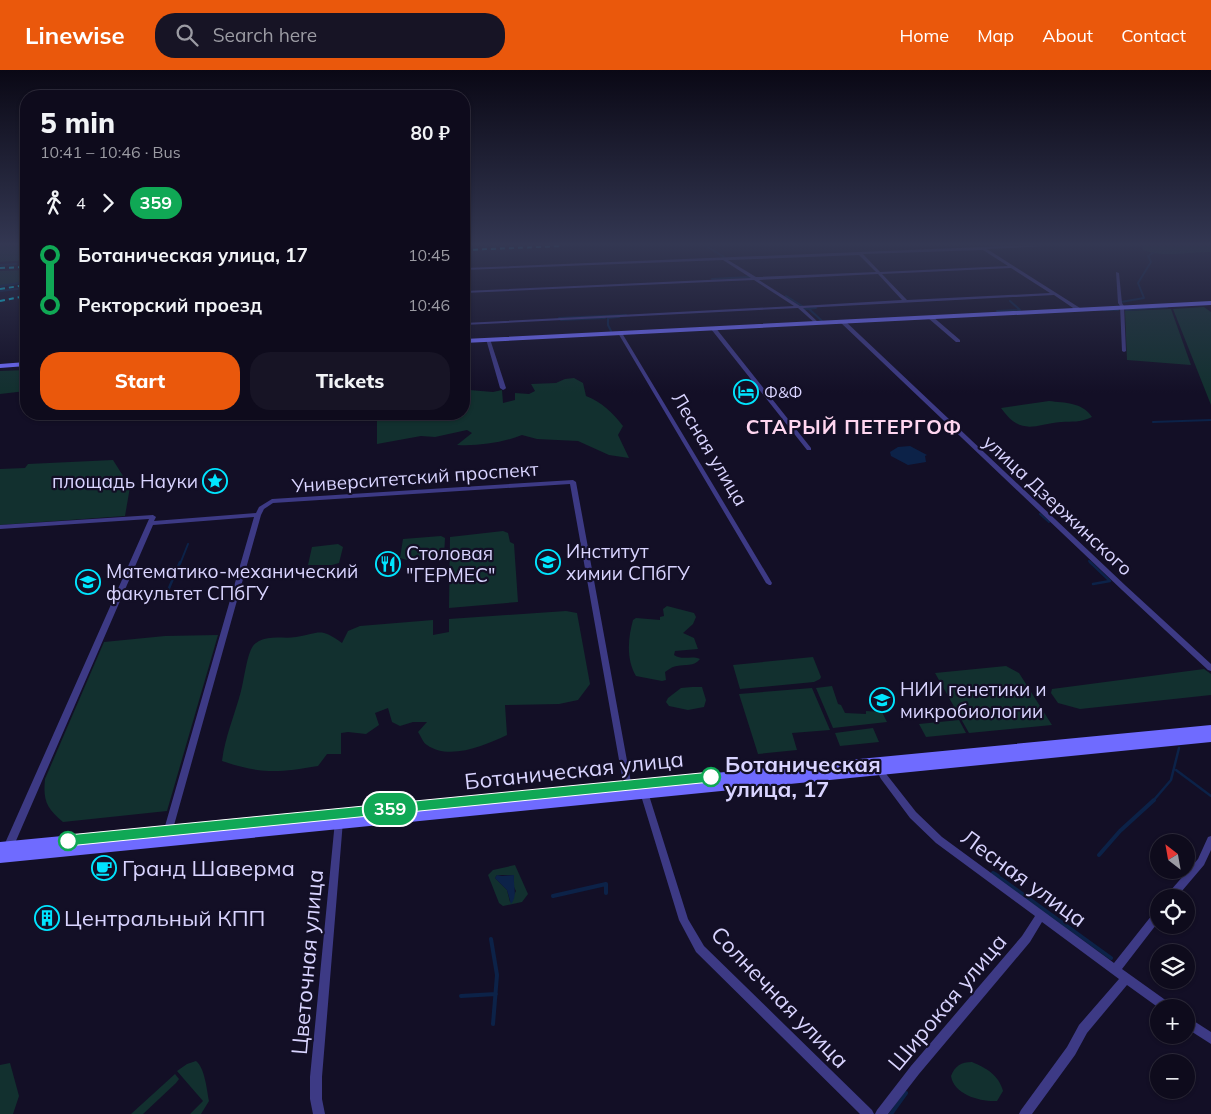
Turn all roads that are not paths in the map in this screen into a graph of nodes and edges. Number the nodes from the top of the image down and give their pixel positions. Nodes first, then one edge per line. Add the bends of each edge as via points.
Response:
1 (780, 295) edge
2 (899, 295) edge
3 (1041, 295) edge
4 (1055, 295) edge
5 (1119, 295) edge
6 (906, 302) junction
7 (1211, 303) edge
8 (799, 307) junction
9 (1122, 307) junction
10 (1078, 309) junction
11 (930, 317) junction
12 (842, 321) junction
13 (816, 323) junction
14 (470, 324) edge
15 (713, 328) junction
16 (620, 333) junction
17 (488, 339) junction
18 (470, 340) edge
19 (958, 341) dead end
20 (1124, 351) dead end
21 (20, 364) edge
22 (0, 366) edge
23 (503, 388) dead end
24 (809, 449) dead end
25 (260, 512) junction
26 (152, 520) junction
27 (0, 527) edge
28 (769, 583) dead end
29 (1211, 668) edge
30 (1211, 729) edge
31 (1211, 737) edge
32 (878, 765) junction
33 (642, 788) junction
34 (628, 790) junction
35 (339, 818) junction
36 (167, 836) junction
37 (1211, 840) edge
38 (3, 852) edge
39 (1177, 889) edge
40 (1041, 915) junction
41 (1150, 925) edge
42 (1115, 970) junction
43 (1126, 978) junction
44 (1155, 999) edge
45 (1195, 1027) edge
46 (1211, 1039) edge
47 (319, 1114) edge
48 (868, 1114) edge
49 (881, 1114) edge
50 (1024, 1114) edge

1 - 8 street
2 - 6 street
3 - 6 street
4 - 10 street
5 - 9 street
6 - 8 street
7 - 9 street
8 - 13 street
8 - 14 street
9 - 10 street
9 - 20 street
10 - 11 street
11 - 12 street
11 - 19 street
12 - 13 street
12 - 29 street, улица Дзержинского
13 - 15 street
15 - 16 street
15 - 24 street
16 - 17 street
16 - 28 street, Лесная улица
17 - 18 street
17 - 23 street
21 - 22 street
25 - 26 street, Университетский проспект
25 - 34 street, Университетский проспект via 272,501 574,482
25 - 36 street
26 - 27 street, Университетский проспект
26 - 38 street
30 - 32 street, Ботаническая улица
31 - 32 street, Ботаническая улица
32 - 33 street, Ботаническая улица
32 - 40 street, Лесная улица via 913,815 930,832
33 - 34 street, Ботаническая улица
33 - 48 street, Солнечная улица via 684,920 700,949
34 - 35 street, Ботаническая улица
35 - 36 street, Ботаническая улица
35 - 47 street, Цветочная улица via 316,1077
36 - 38 street, Ботаническая улица
37 - 39 street via 1201,862
40 - 42 street, Лесная улица
40 - 49 street, Широкая улица via 1026,938
41 - 42 street
42 - 43 street, Лесная улица
43 - 44 street, Лесная улица
43 - 50 street via 1083,1030
45 - 46 street

